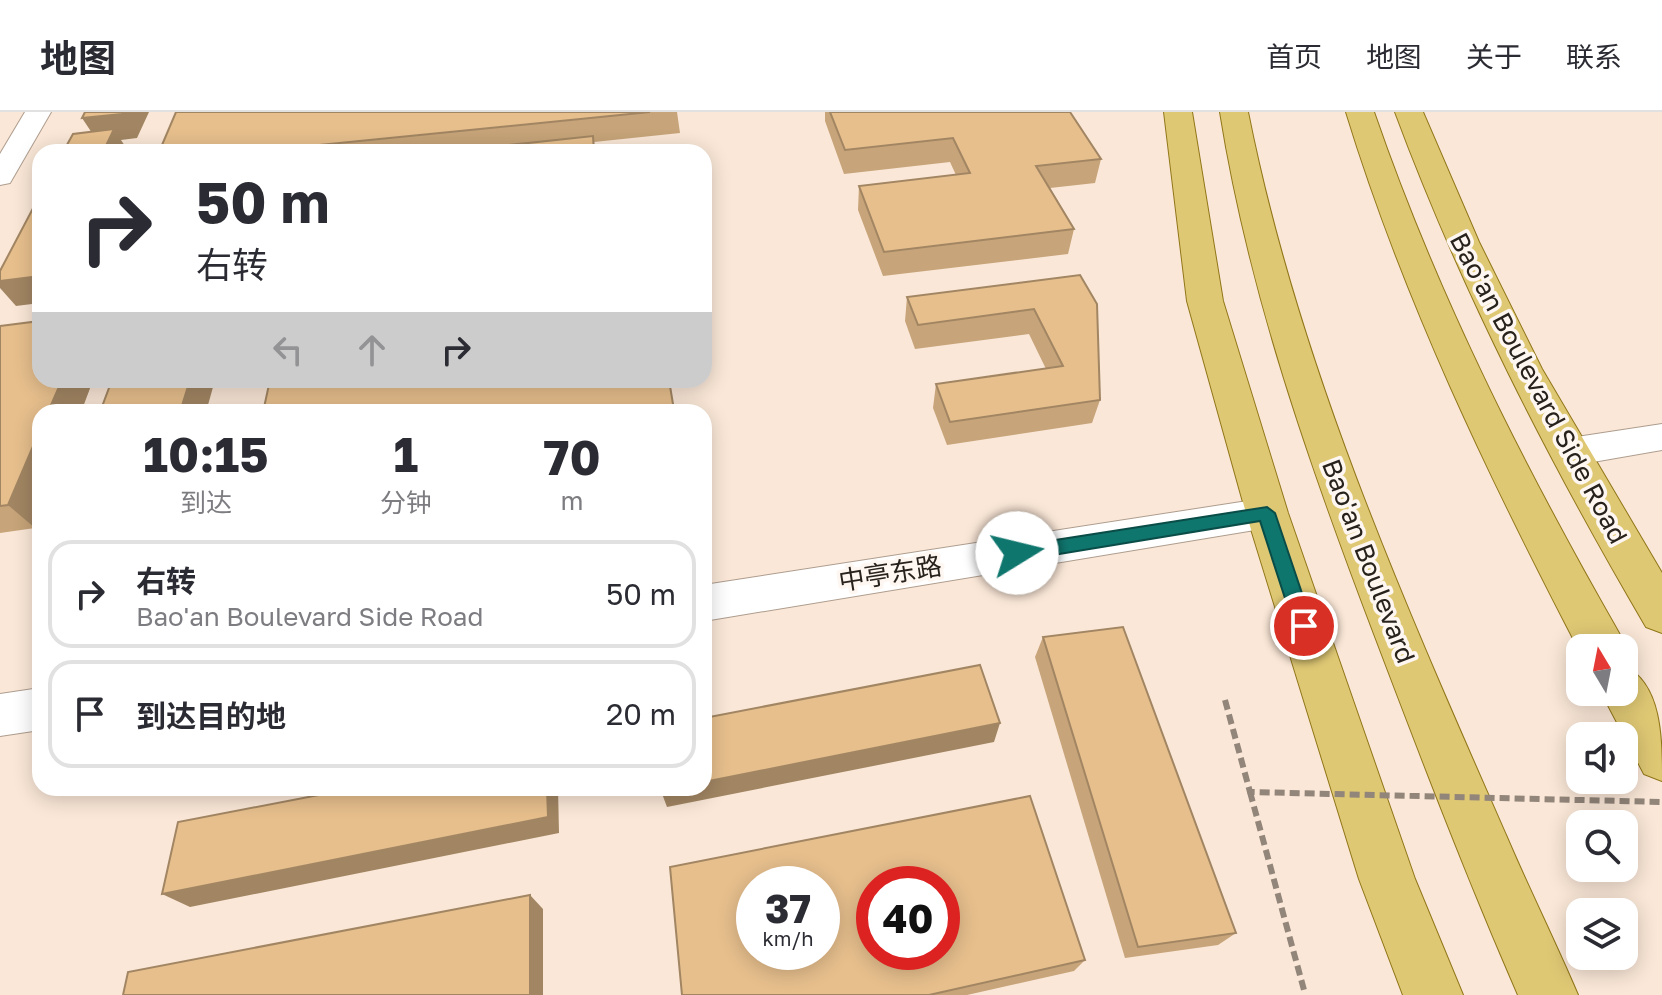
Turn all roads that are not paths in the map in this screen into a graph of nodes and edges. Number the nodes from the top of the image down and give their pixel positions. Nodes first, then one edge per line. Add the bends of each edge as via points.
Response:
1 (38, 112) edge
2 (1178, 112) edge
3 (1360, 112) edge
4 (1409, 112) edge
5 (1218, 130) edge
6 (0, 177) edge
7 (1193, 229) junction
8 (1662, 437) edge
9 (1570, 452) junction
10 (1267, 513) junction
11 (712, 602) edge
12 (1662, 613) edge
13 (1594, 634) edge
14 (1634, 706) edge
15 (32, 710) edge
16 (0, 715) edge
17 (1662, 757) edge
18 (1433, 995) edge
19 (1548, 995) edge

1 - 6 street
2 - 7 main road
3 - 13 main road via 1388,204 1444,338
4 - 9 main road, Bao'an Boulevard Side Road via 1445,209 1509,343
5 - 7 main road
5 - 19 main road, Bao'an Boulevard via 1243,171 1275,306 1350,516 1489,864
7 - 10 main road via 1205,301
8 - 9 street
9 - 12 main road, Bao'an Boulevard Side Road
10 - 11 street, 中亭东路
10 - 18 main road via 1387,879
14 - 17 main road
15 - 16 street

